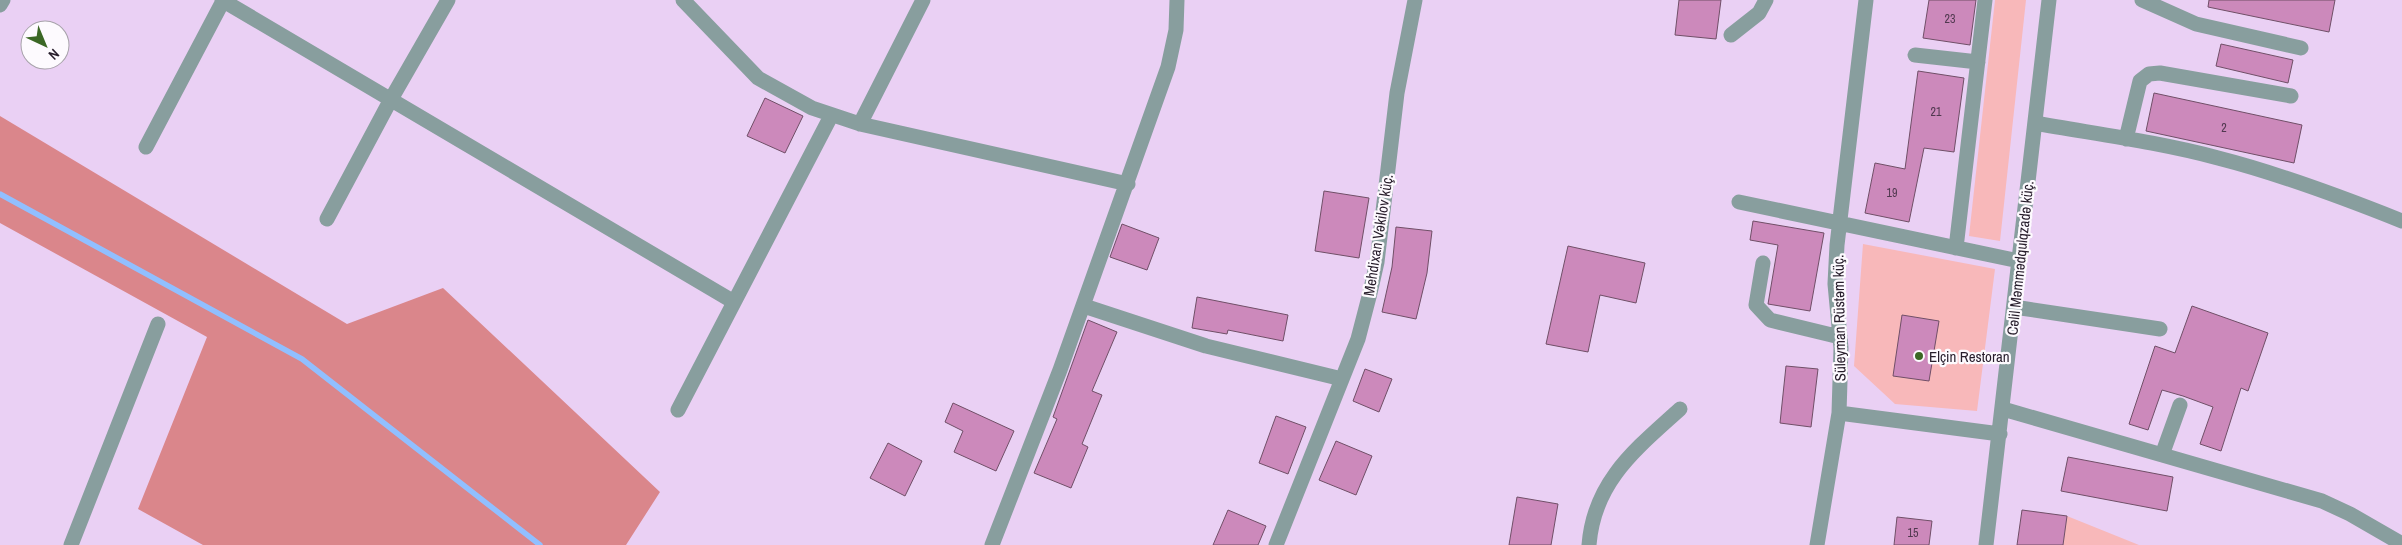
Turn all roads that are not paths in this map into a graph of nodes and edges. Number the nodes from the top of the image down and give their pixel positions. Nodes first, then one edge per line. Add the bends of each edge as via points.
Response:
1 (3, 0) edge
2 (222, 0) edge
3 (448, 0) edge
4 (683, 0) edge
5 (923, 0) edge
6 (1177, 0) edge
7 (1414, 0) edge
8 (1766, 0) edge
9 (1866, 0) edge
10 (1984, 0) edge
11 (2049, 0) edge
12 (2142, 0) edge
13 (0, 5) edge
14 (1731, 35) dead end
15 (2301, 48) dead end
16 (1915, 55) dead end
17 (1978, 62) junction
18 (2291, 96) dead end
19 (390, 100) junction
20 (831, 116) junction
21 (2035, 123) junction
22 (860, 124) junction
23 (2126, 139) junction
24 (146, 147) dead end
25 (1128, 184) junction
26 (1739, 202) dead end
27 (327, 219) dead end
28 (2402, 221) edge
29 (1840, 224) junction
30 (1956, 248) junction
31 (2019, 262) junction
32 (1763, 263) dead end
33 (734, 302) junction
34 (1084, 306) junction
35 (2014, 307) junction
36 (158, 324) dead end
37 (2160, 329) dead end
38 (1840, 337) junction
39 (1342, 379) junction
40 (2180, 405) dead end
41 (2003, 408) junction
42 (1680, 409) dead end
43 (678, 410) dead end
44 (1839, 413) junction
45 (2000, 434) junction
46 (2162, 454) junction
47 (2402, 544) edge
48 (72, 545) edge
49 (992, 545) edge
50 (1276, 545) edge
51 (1589, 545) edge
52 (1817, 545) edge
53 (1986, 545) edge

1 - 13 street
2 - 19 street
2 - 24 street
3 - 19 street
4 - 20 street via 758,78
5 - 22 street
6 - 25 street via 1176,30 1168,67
7 - 39 street, Mehdixan Vəkilov küç. via 1397,93 1377,262 1358,339
8 - 14 street via 1759,13
9 - 29 street, Süleyman Rüstəm küç.
10 - 17 street
11 - 21 street, Cəlil Məmmədqulqzadə küç.
12 - 15 street via 2196,24
16 - 17 street
17 - 30 street
18 - 23 street via 2160,73 2148,74 2140,81
19 - 27 street
19 - 33 street
20 - 22 street
20 - 33 street
21 - 23 street
21 - 31 street, Cəlil Məmmədqulqzadə küç.
22 - 25 street
23 - 28 street via 2258,169
25 - 34 street
26 - 29 street
29 - 30 street
29 - 38 street, Süleyman Rüstəm küç. via 1835,284
30 - 31 street
31 - 35 street, Cəlil Məmmədqulqzadə küç.
32 - 38 street via 1756,305 1762,314 1770,320
33 - 43 street
34 - 39 street via 1206,346
34 - 49 street
35 - 37 street
35 - 41 street, Cəlil Məmmədqulqzadə küç.
36 - 48 street
38 - 44 street, Süleyman Rüstəm küç.
39 - 50 street, Mehdixan Vəkilov küç.
40 - 46 street
41 - 45 street, Cəlil Məmmədqulqzadə küç.
41 - 46 street
42 - 51 street via 1626,458 1602,493
44 - 45 street
44 - 52 street, Süleyman Rüstəm küç.
45 - 53 street, Cəlil Məmmədqulqzadə küç.
46 - 47 street via 2322,502

